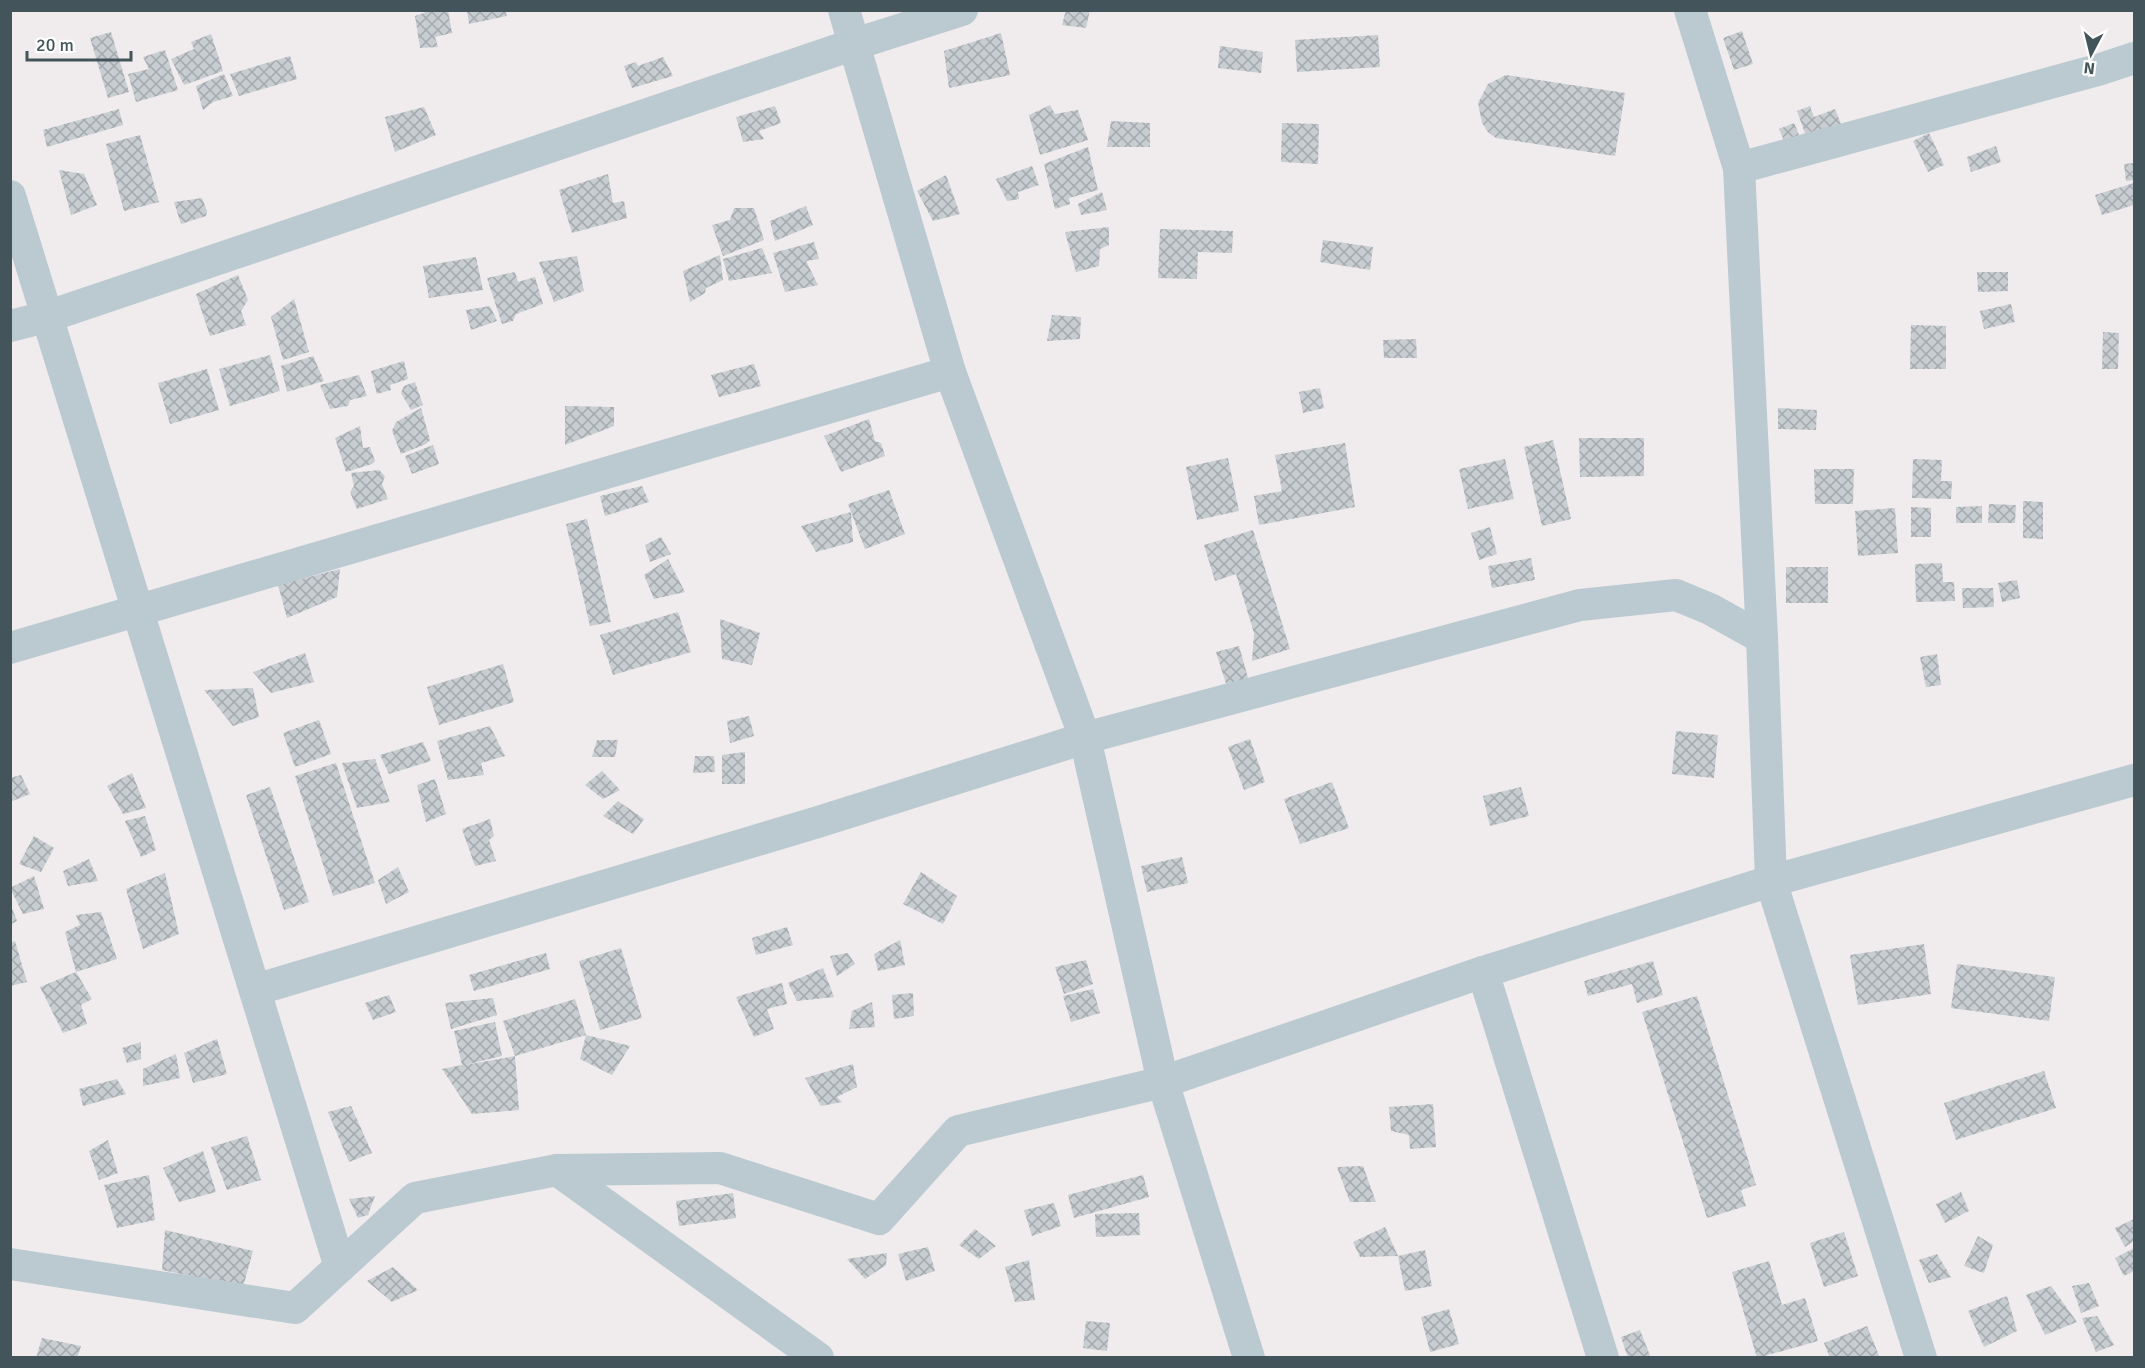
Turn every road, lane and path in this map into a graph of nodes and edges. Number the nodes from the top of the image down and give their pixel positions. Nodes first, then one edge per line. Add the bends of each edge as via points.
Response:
1 (844, 10) edge
2 (962, 10) edge
3 (1690, 10) edge
4 (855, 44) junction
5 (2134, 58) edge
6 (1739, 168) junction
7 (10, 196) edge
8 (46, 317) junction
9 (10, 326) edge
10 (950, 372) junction
11 (139, 610) junction
12 (1762, 638) junction
13 (10, 648) edge
14 (1085, 738) junction
15 (2134, 780) edge
16 (1771, 881) junction
17 (1483, 972) junction
18 (255, 990) junction
19 (1162, 1082) junction
20 (557, 1170) junction
21 (10, 1264) edge
22 (340, 1267) junction
23 (818, 1358) edge
24 (1249, 1358) edge
25 (1603, 1358) edge
26 (1921, 1358) edge

1 - 4 street
2 - 4 street
3 - 6 street
4 - 8 street
4 - 10 street
5 - 6 street
6 - 12 street
7 - 8 street
8 - 9 street
8 - 11 street
10 - 11 street
10 - 14 street
11 - 13 street
11 - 18 street
12 - 14 street via 1677,595 1580,604
12 - 16 street
14 - 18 street
14 - 19 street
15 - 16 street
16 - 17 street
16 - 26 street
17 - 19 street
17 - 25 street
18 - 22 street
19 - 20 street via 958,1131 879,1219 720,1168
19 - 24 street
20 - 22 street via 415,1198
20 - 23 street
21 - 22 street via 295,1308

